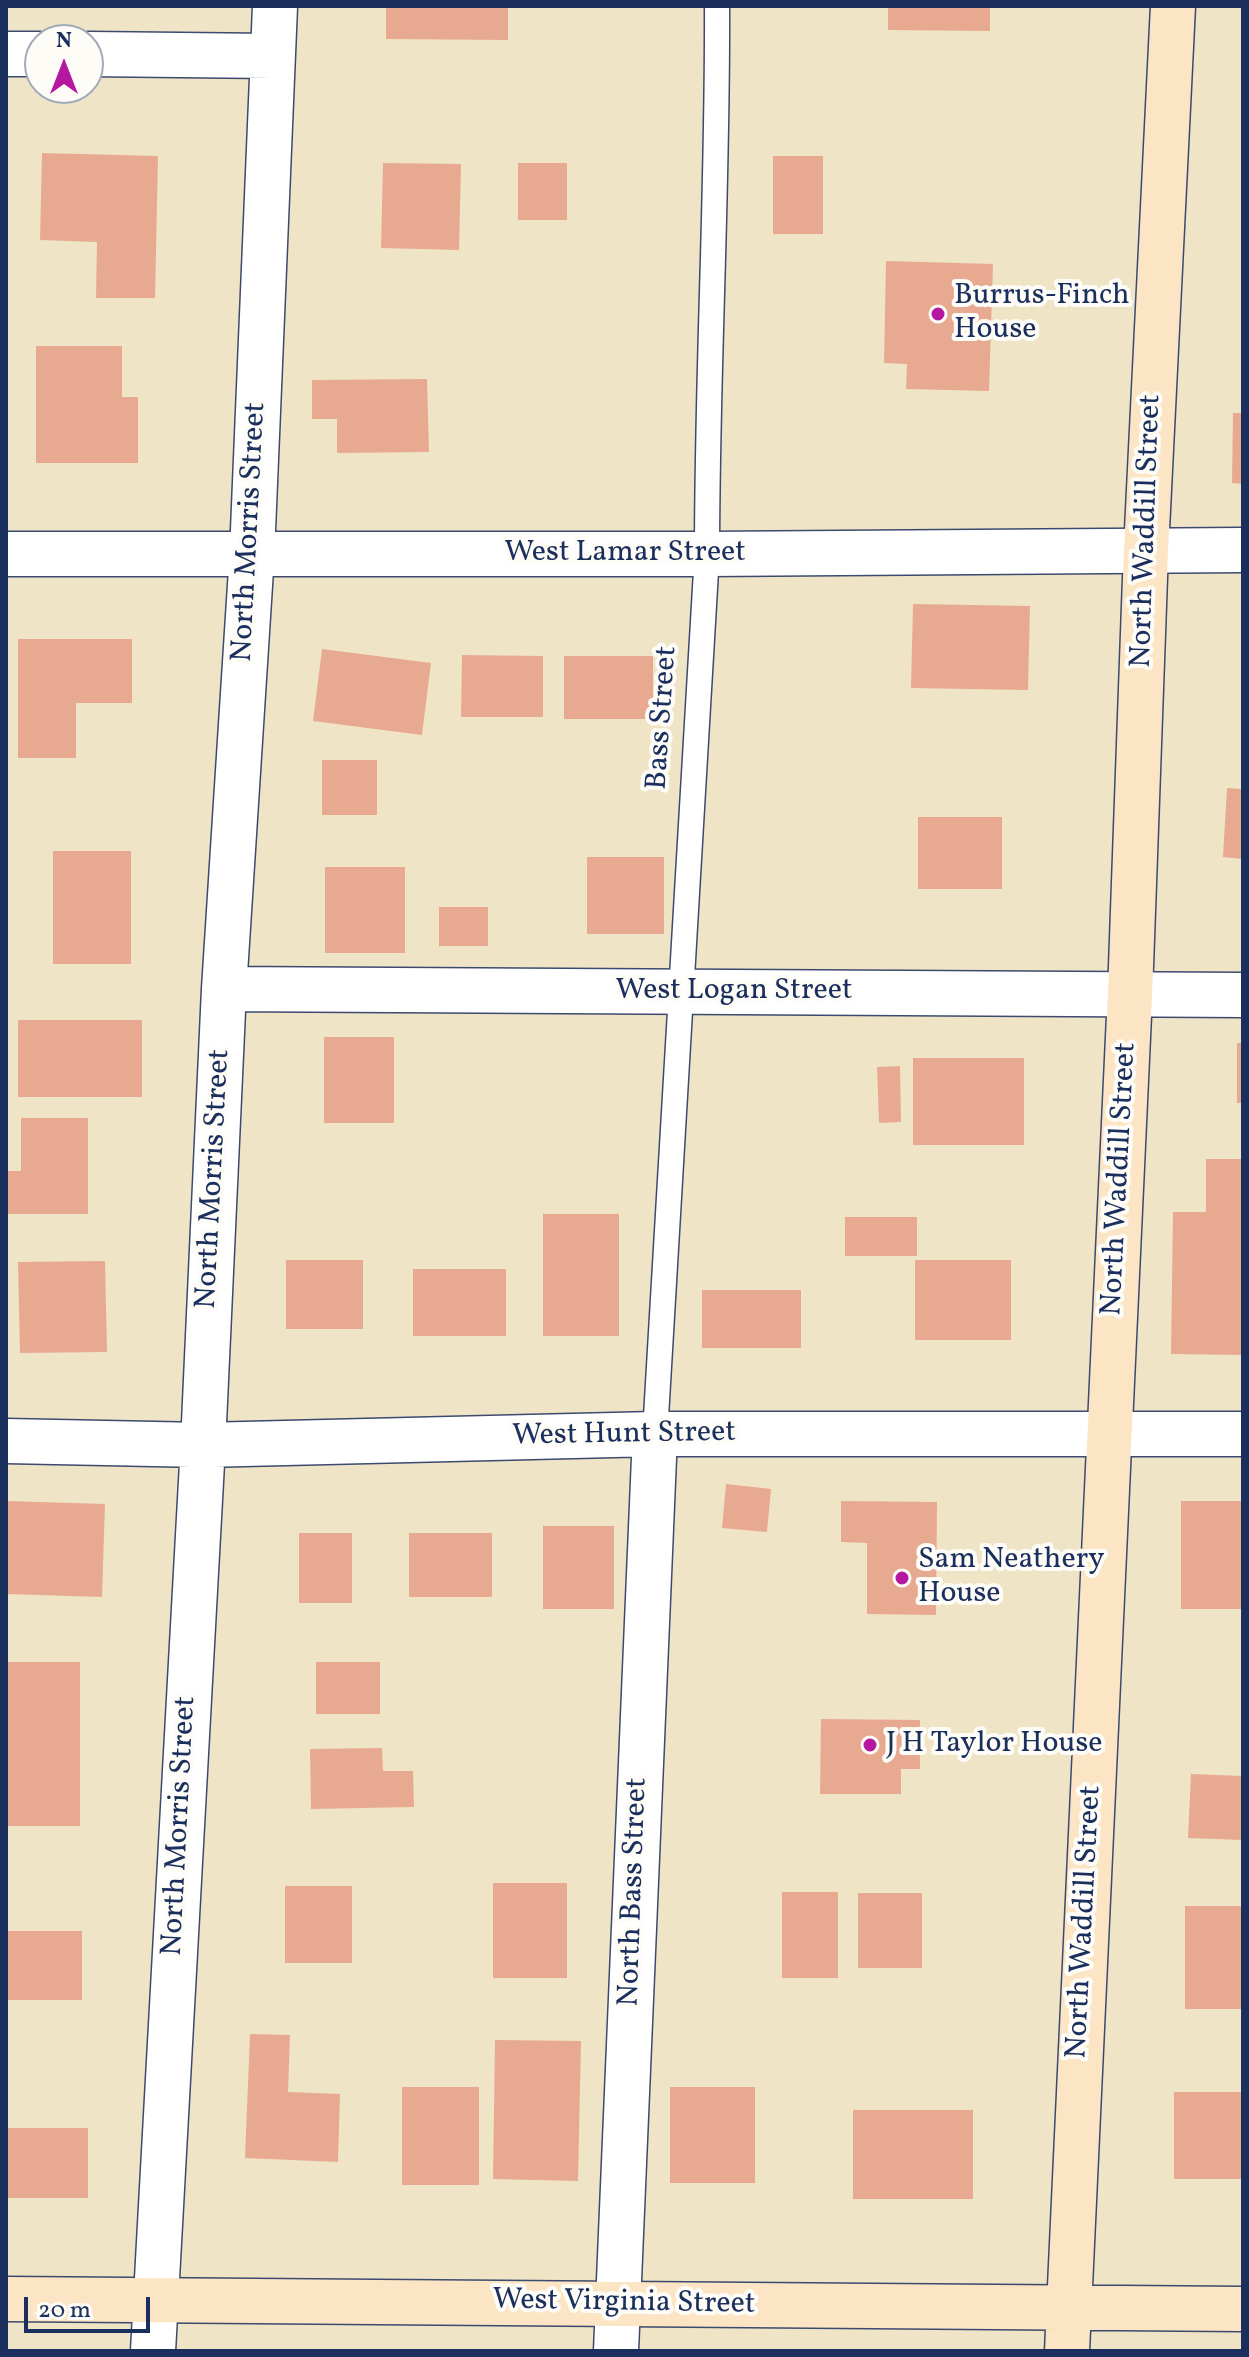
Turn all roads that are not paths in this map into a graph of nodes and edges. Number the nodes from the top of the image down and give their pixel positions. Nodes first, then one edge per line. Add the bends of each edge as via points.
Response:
1 (275, 6) edge
2 (717, 6) edge
3 (1173, 6) edge
4 (104, 54) edge
5 (272, 56) junction
6 (1146, 550) junction
7 (1243, 550) edge
8 (6, 554) edge
9 (252, 554) junction
10 (707, 554) junction
11 (224, 989) junction
12 (680, 992) junction
13 (1130, 994) junction
14 (1243, 995) edge
15 (655, 1434) junction
16 (1243, 1434) edge
17 (1108, 1435) junction
18 (6, 1441) edge
19 (203, 1445) junction
20 (155, 2298) junction
21 (6, 2299) edge
22 (618, 2304) junction
23 (1243, 2309) edge
24 (1068, 2330) edge
25 (153, 2351) edge
26 (616, 2351) edge

1 - 5 street, North Morris Street
2 - 10 lane, Bass Street
3 - 6 street, North Waddill Street
4 - 5 street
5 - 9 street, North Morris Street
6 - 7 street, West Lamar Street
6 - 10 street, West Lamar Street
6 - 13 street, North Waddill Street
8 - 9 street, West Lamar Street
9 - 10 street, West Lamar Street
9 - 11 street, North Morris Street
10 - 12 lane, Bass Street
11 - 12 street, West Logan Street
11 - 19 street, North Morris Street
12 - 13 street, West Logan Street
12 - 15 lane, Bass Street
13 - 14 street, West Logan Street
13 - 17 street, North Waddill Street
15 - 17 street, West Hunt Street
15 - 19 street, West Hunt Street
15 - 22 street, North Bass Street
16 - 17 street, West Hunt Street
17 - 24 street, North Waddill Street
18 - 19 street, West Hunt Street
19 - 20 street, North Morris Street
20 - 21 street, West Virginia Street
20 - 22 street, West Virginia Street
20 - 25 street, North Morris Street
22 - 24 street, West Virginia Street
22 - 26 street, North Bass Street
23 - 24 street, West Virginia Street

